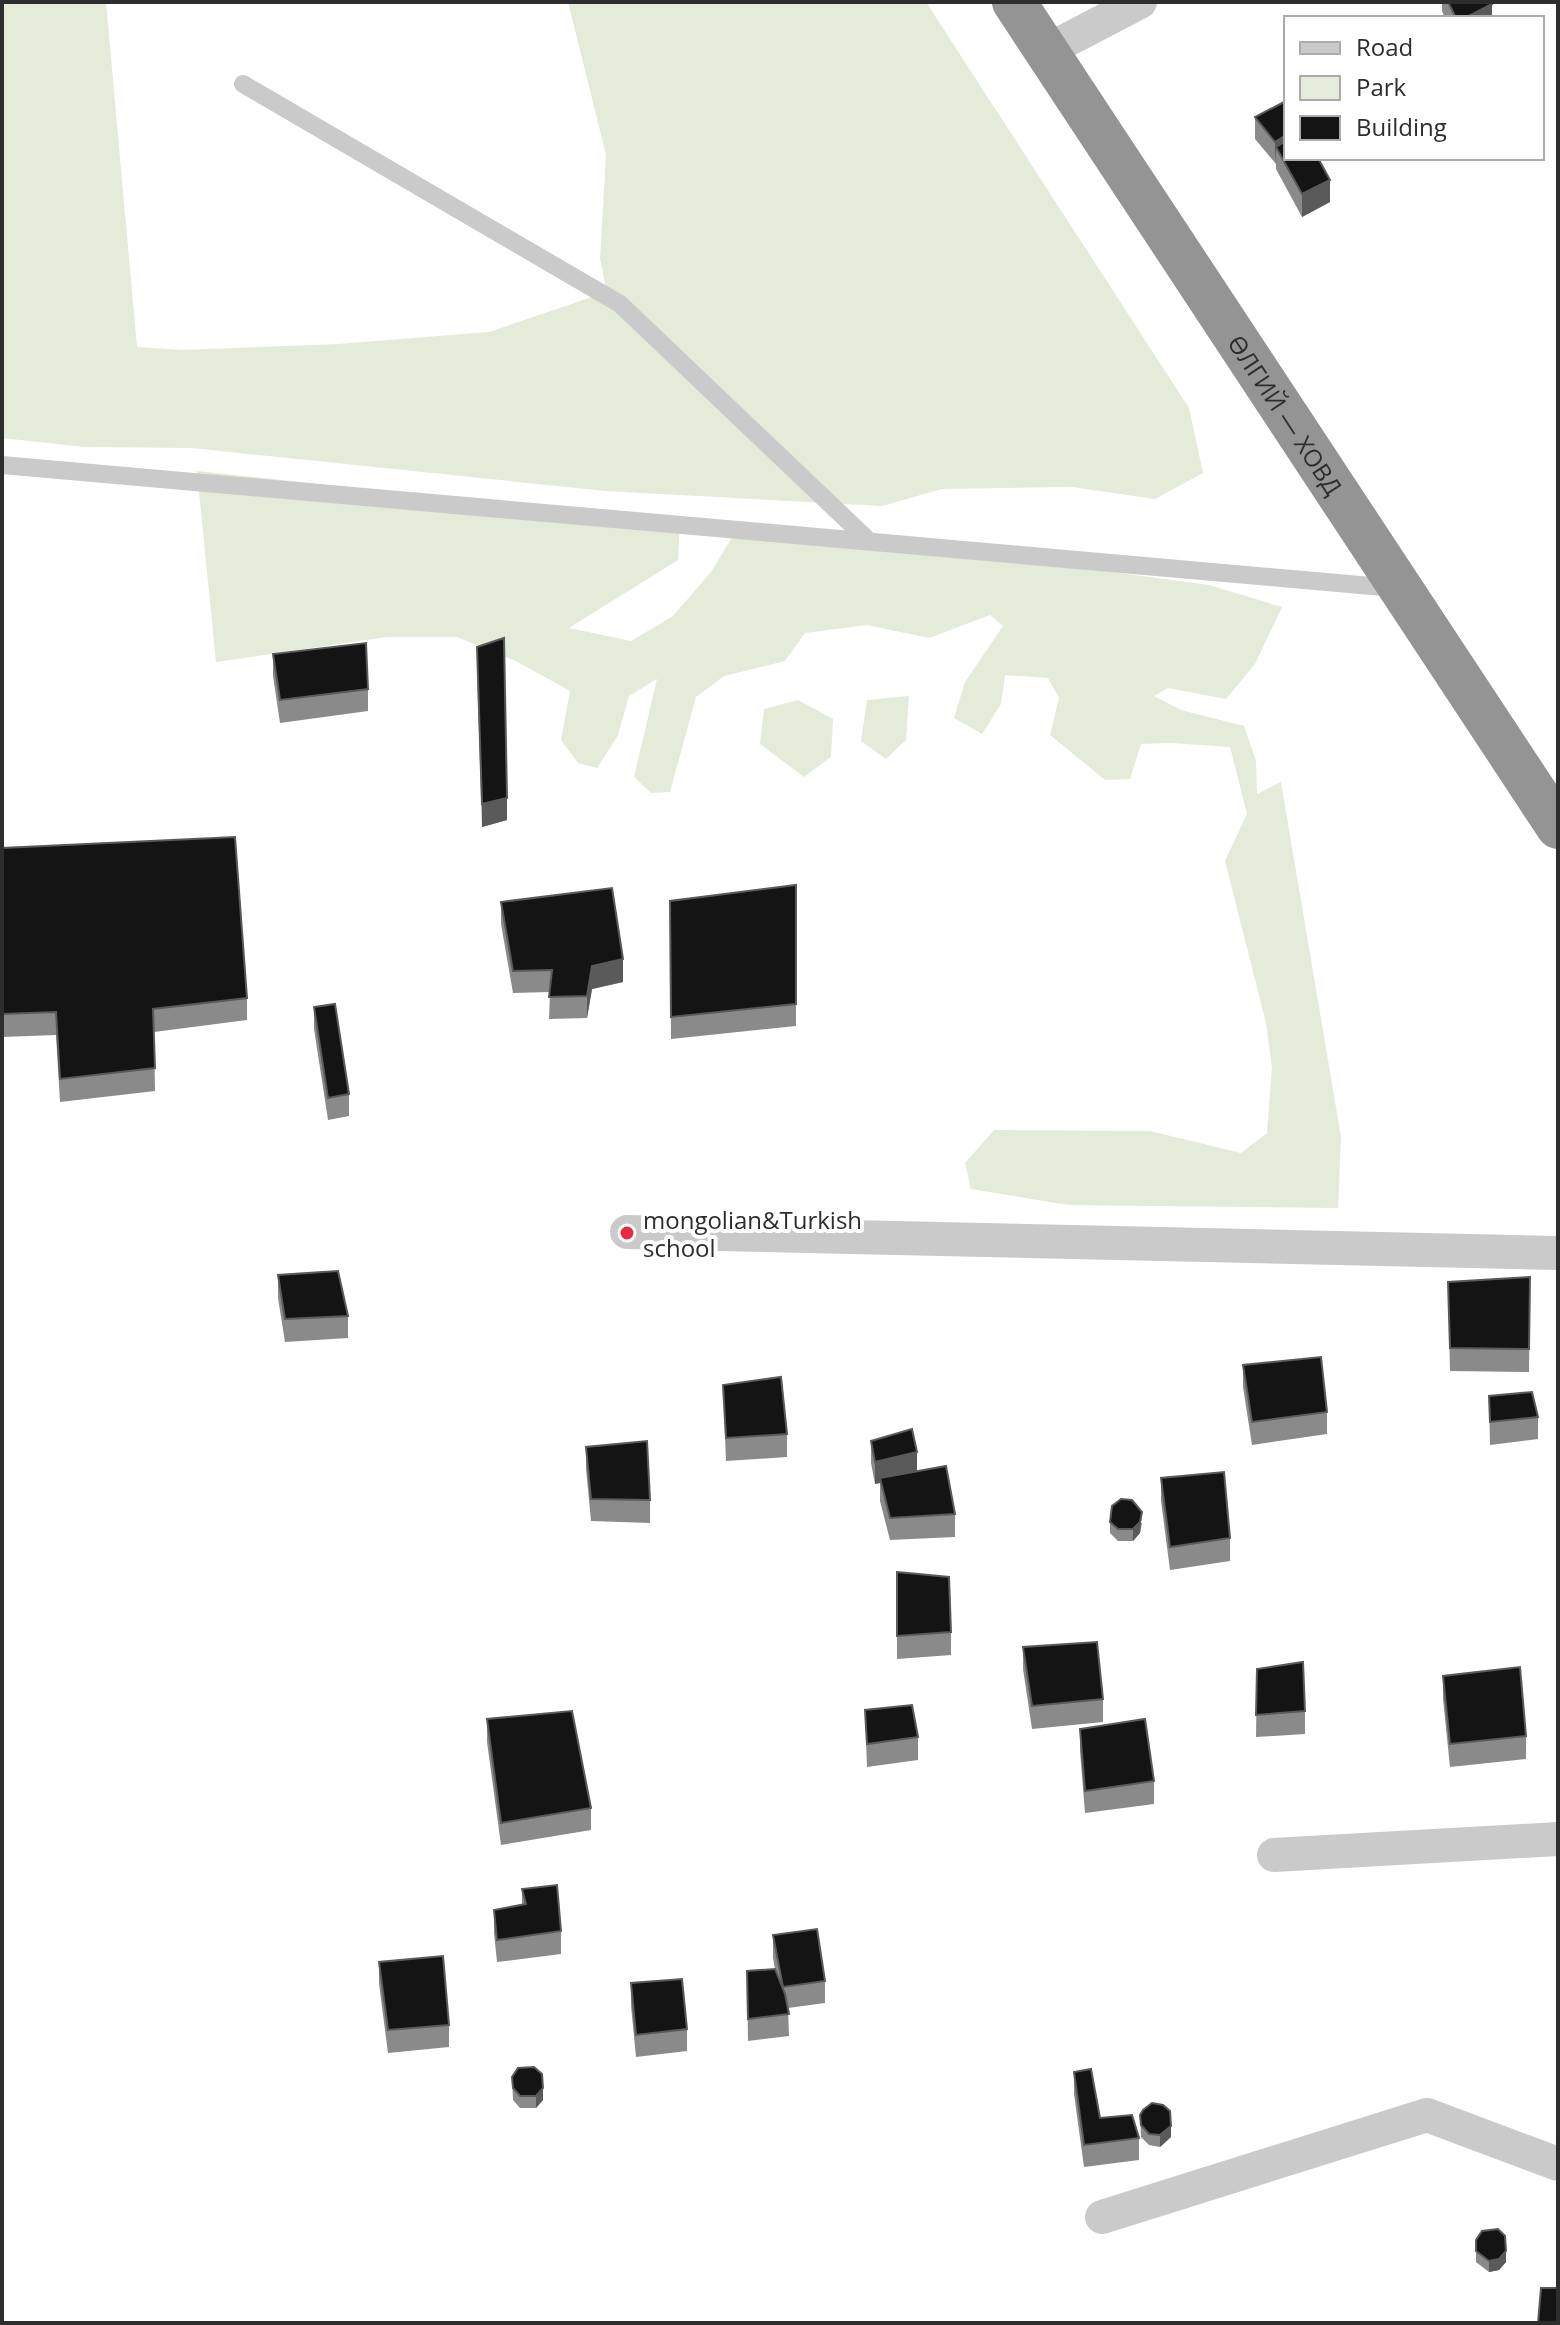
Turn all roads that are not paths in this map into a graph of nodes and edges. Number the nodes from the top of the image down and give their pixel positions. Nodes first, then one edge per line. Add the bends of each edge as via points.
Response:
1 (1014, 2) edge
2 (1140, 2) edge
3 (1046, 51) junction
4 (243, 84) dead end
5 (2, 465) edge
6 (869, 541) junction
7 (1401, 589) junction
8 (1558, 827) edge
9 (627, 1232) dead end
10 (1558, 1253) edge
11 (1558, 1839) edge
12 (1274, 1855) dead end
13 (1558, 2164) edge
14 (1102, 2217) dead end

1 - 3 highway, ӨЛГИЙ — ХОВД
2 - 3 street
3 - 7 highway, ӨЛГИЙ — ХОВД
4 - 6 lane via 620,304
5 - 6 lane
6 - 7 lane
7 - 8 highway, ӨЛГИЙ — ХОВД
9 - 10 street
11 - 12 street
13 - 14 street via 1427,2115

